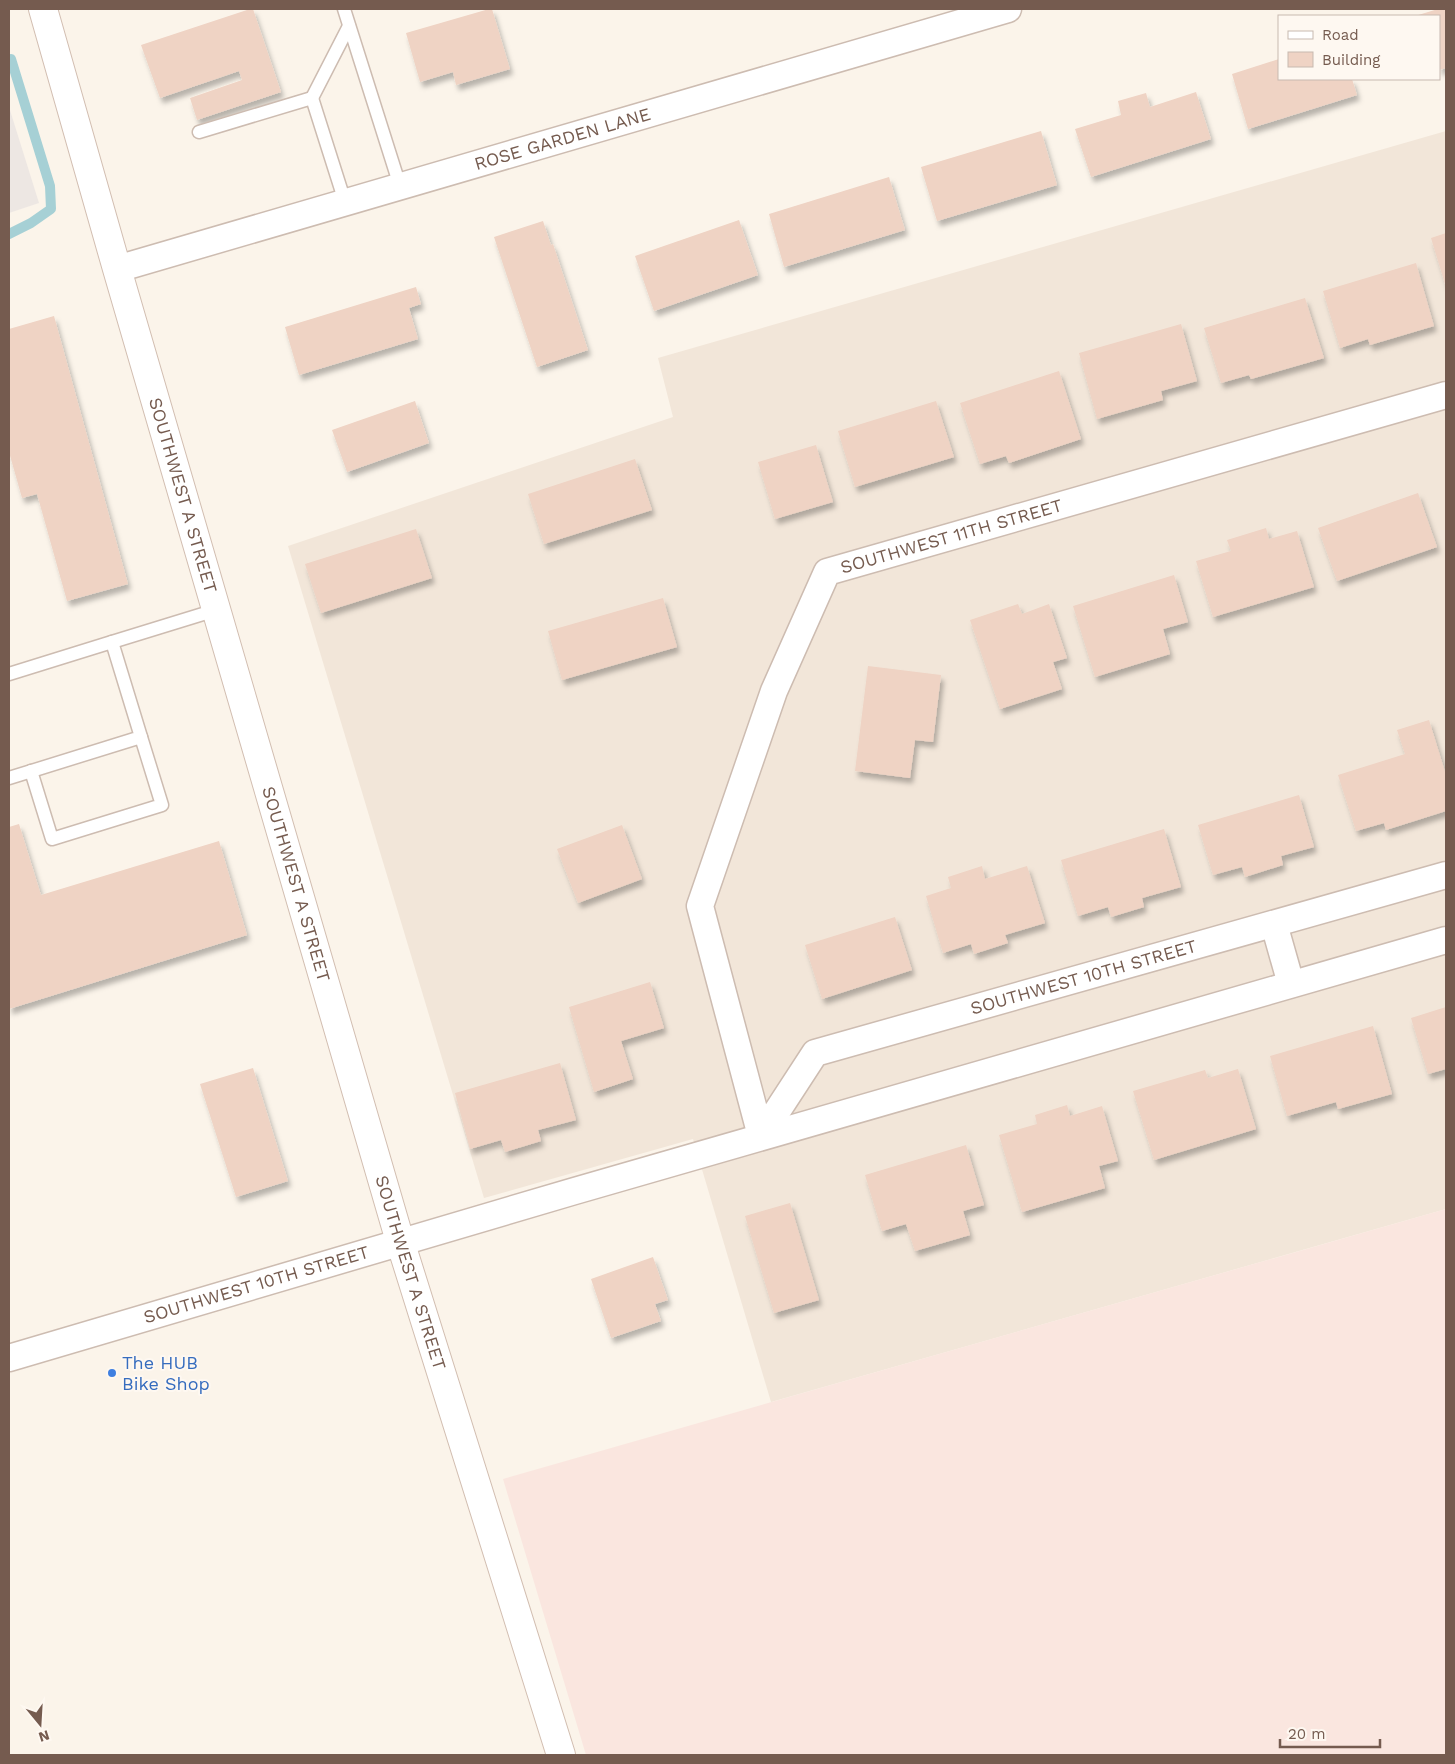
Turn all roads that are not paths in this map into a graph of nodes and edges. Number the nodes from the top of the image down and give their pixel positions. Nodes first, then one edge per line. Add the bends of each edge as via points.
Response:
1 (43, 9) edge
2 (344, 9) edge
3 (1008, 9) edge
4 (350, 26) junction
5 (312, 98) junction
6 (199, 132) dead end
7 (400, 186) junction
8 (345, 202) junction
9 (117, 269) junction
10 (1446, 395) edge
11 (216, 610) junction
12 (112, 642) junction
13 (9, 674) edge
14 (141, 737) junction
15 (31, 771) junction
16 (9, 778) edge
17 (1446, 875) edge
18 (1274, 924) junction
19 (1446, 940) edge
20 (1291, 984) junction
21 (761, 1136) junction
22 (400, 1241) junction
23 (9, 1358) edge
24 (561, 1755) edge

1 - 9 street, SOUTHWEST A STREET
2 - 4 lane
3 - 7 street, ROSE GARDEN LANE
4 - 5 lane
4 - 7 lane
5 - 6 lane
5 - 8 lane
7 - 8 street, ROSE GARDEN LANE
8 - 9 street, ROSE GARDEN LANE
9 - 11 street, SOUTHWEST A STREET
10 - 21 street, SOUTHWEST 11TH STREET via 827,572 774,691 700,906
11 - 12 lane
11 - 22 street, SOUTHWEST A STREET
12 - 13 lane
12 - 14 lane
14 - 15 lane
14 - 15 lane via 162,805 52,839
15 - 16 lane
17 - 18 street, SOUTHWEST 10TH STREET
18 - 20 street
18 - 21 street, SOUTHWEST 10TH STREET via 815,1053
19 - 20 street, SOUTHWEST 10TH STREET
20 - 21 street, SOUTHWEST 10TH STREET
21 - 22 street, SOUTHWEST 10TH STREET
22 - 23 street, SOUTHWEST 10TH STREET
22 - 24 street, SOUTHWEST A STREET

